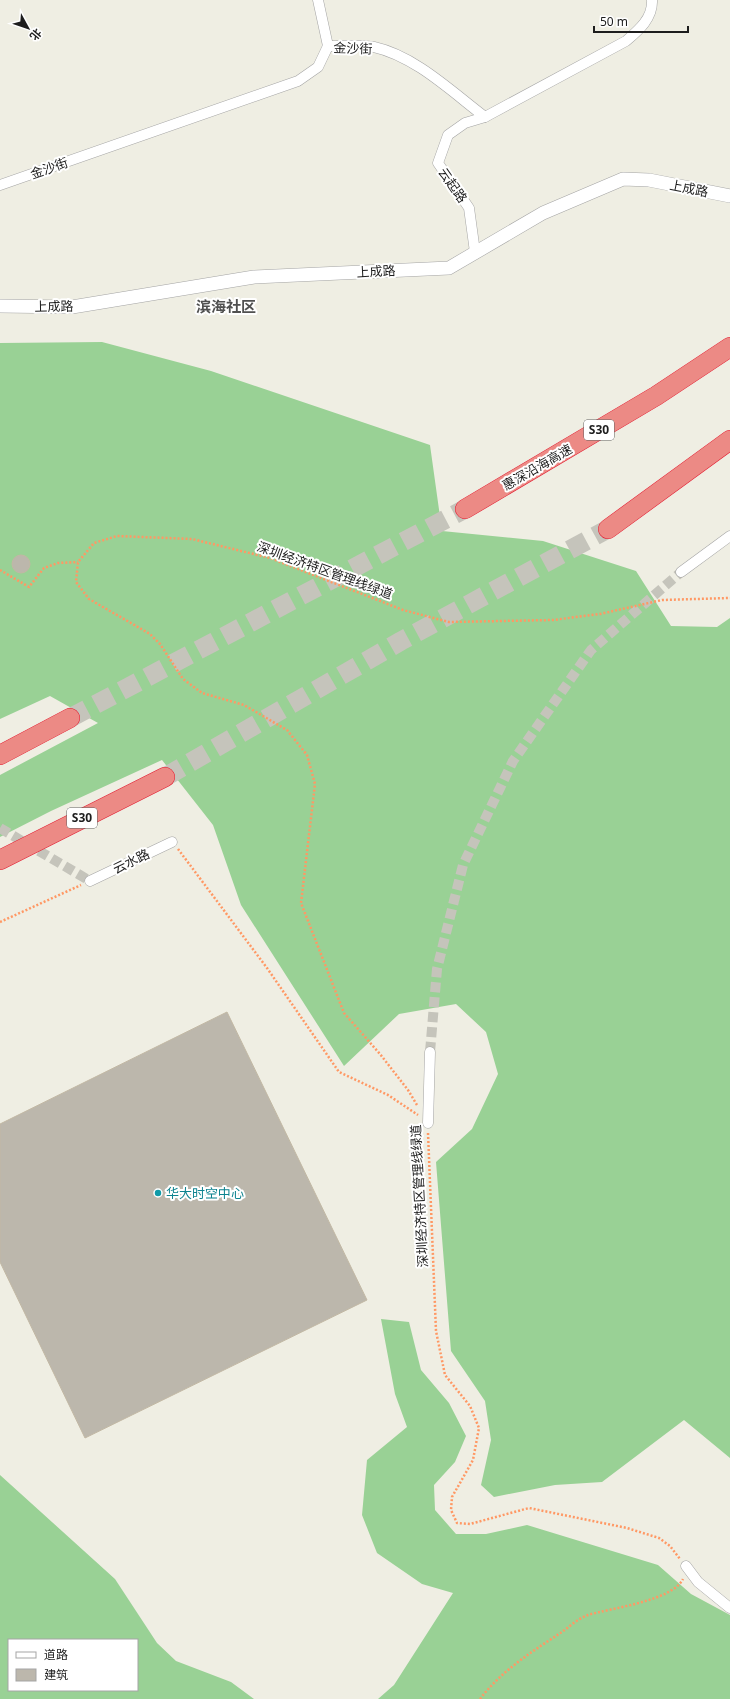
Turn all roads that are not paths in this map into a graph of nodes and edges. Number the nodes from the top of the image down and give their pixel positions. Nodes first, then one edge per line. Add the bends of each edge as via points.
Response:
1 (318, 0) edge
2 (652, 0) edge
3 (328, 46) junction
4 (484, 117) junction
5 (0, 185) edge
6 (730, 196) edge
7 (476, 252) junction
8 (0, 306) edge
9 (730, 347) edge
10 (730, 440) edge
11 (465, 509) tunnel mouth
12 (608, 529) tunnel mouth
13 (728, 539) edge
14 (681, 572) tunnel mouth
15 (70, 718) tunnel mouth
16 (0, 755) edge
17 (165, 777) tunnel mouth
18 (172, 842) road end
19 (0, 860) edge
20 (90, 881) road end
21 (430, 1052) tunnel mouth
22 (428, 1123) road end
23 (686, 1566) road end
24 (730, 1608) edge

1 - 3 street
2 - 4 street via 648,17 641,28 626,41
3 - 4 street, 金沙街 via 373,47 398,56 429,74
3 - 5 street, 金沙街 via 318,67 298,81
4 - 7 street, 云起路 via 465,123 448,135 438,163 469,208
6 - 7 street, 上成路 via 649,180 623,179 543,213
7 - 8 street, 上成路 via 449,268 254,277 72,307
9 - 11 highway, 惠深沿海高速 / S30 via 656,396
10 - 12 highway
13 - 14 street
15 - 16 highway
17 - 19 highway, S30
18 - 20 street, 云水路
21 - 22 street
23 - 24 street via 698,1582

